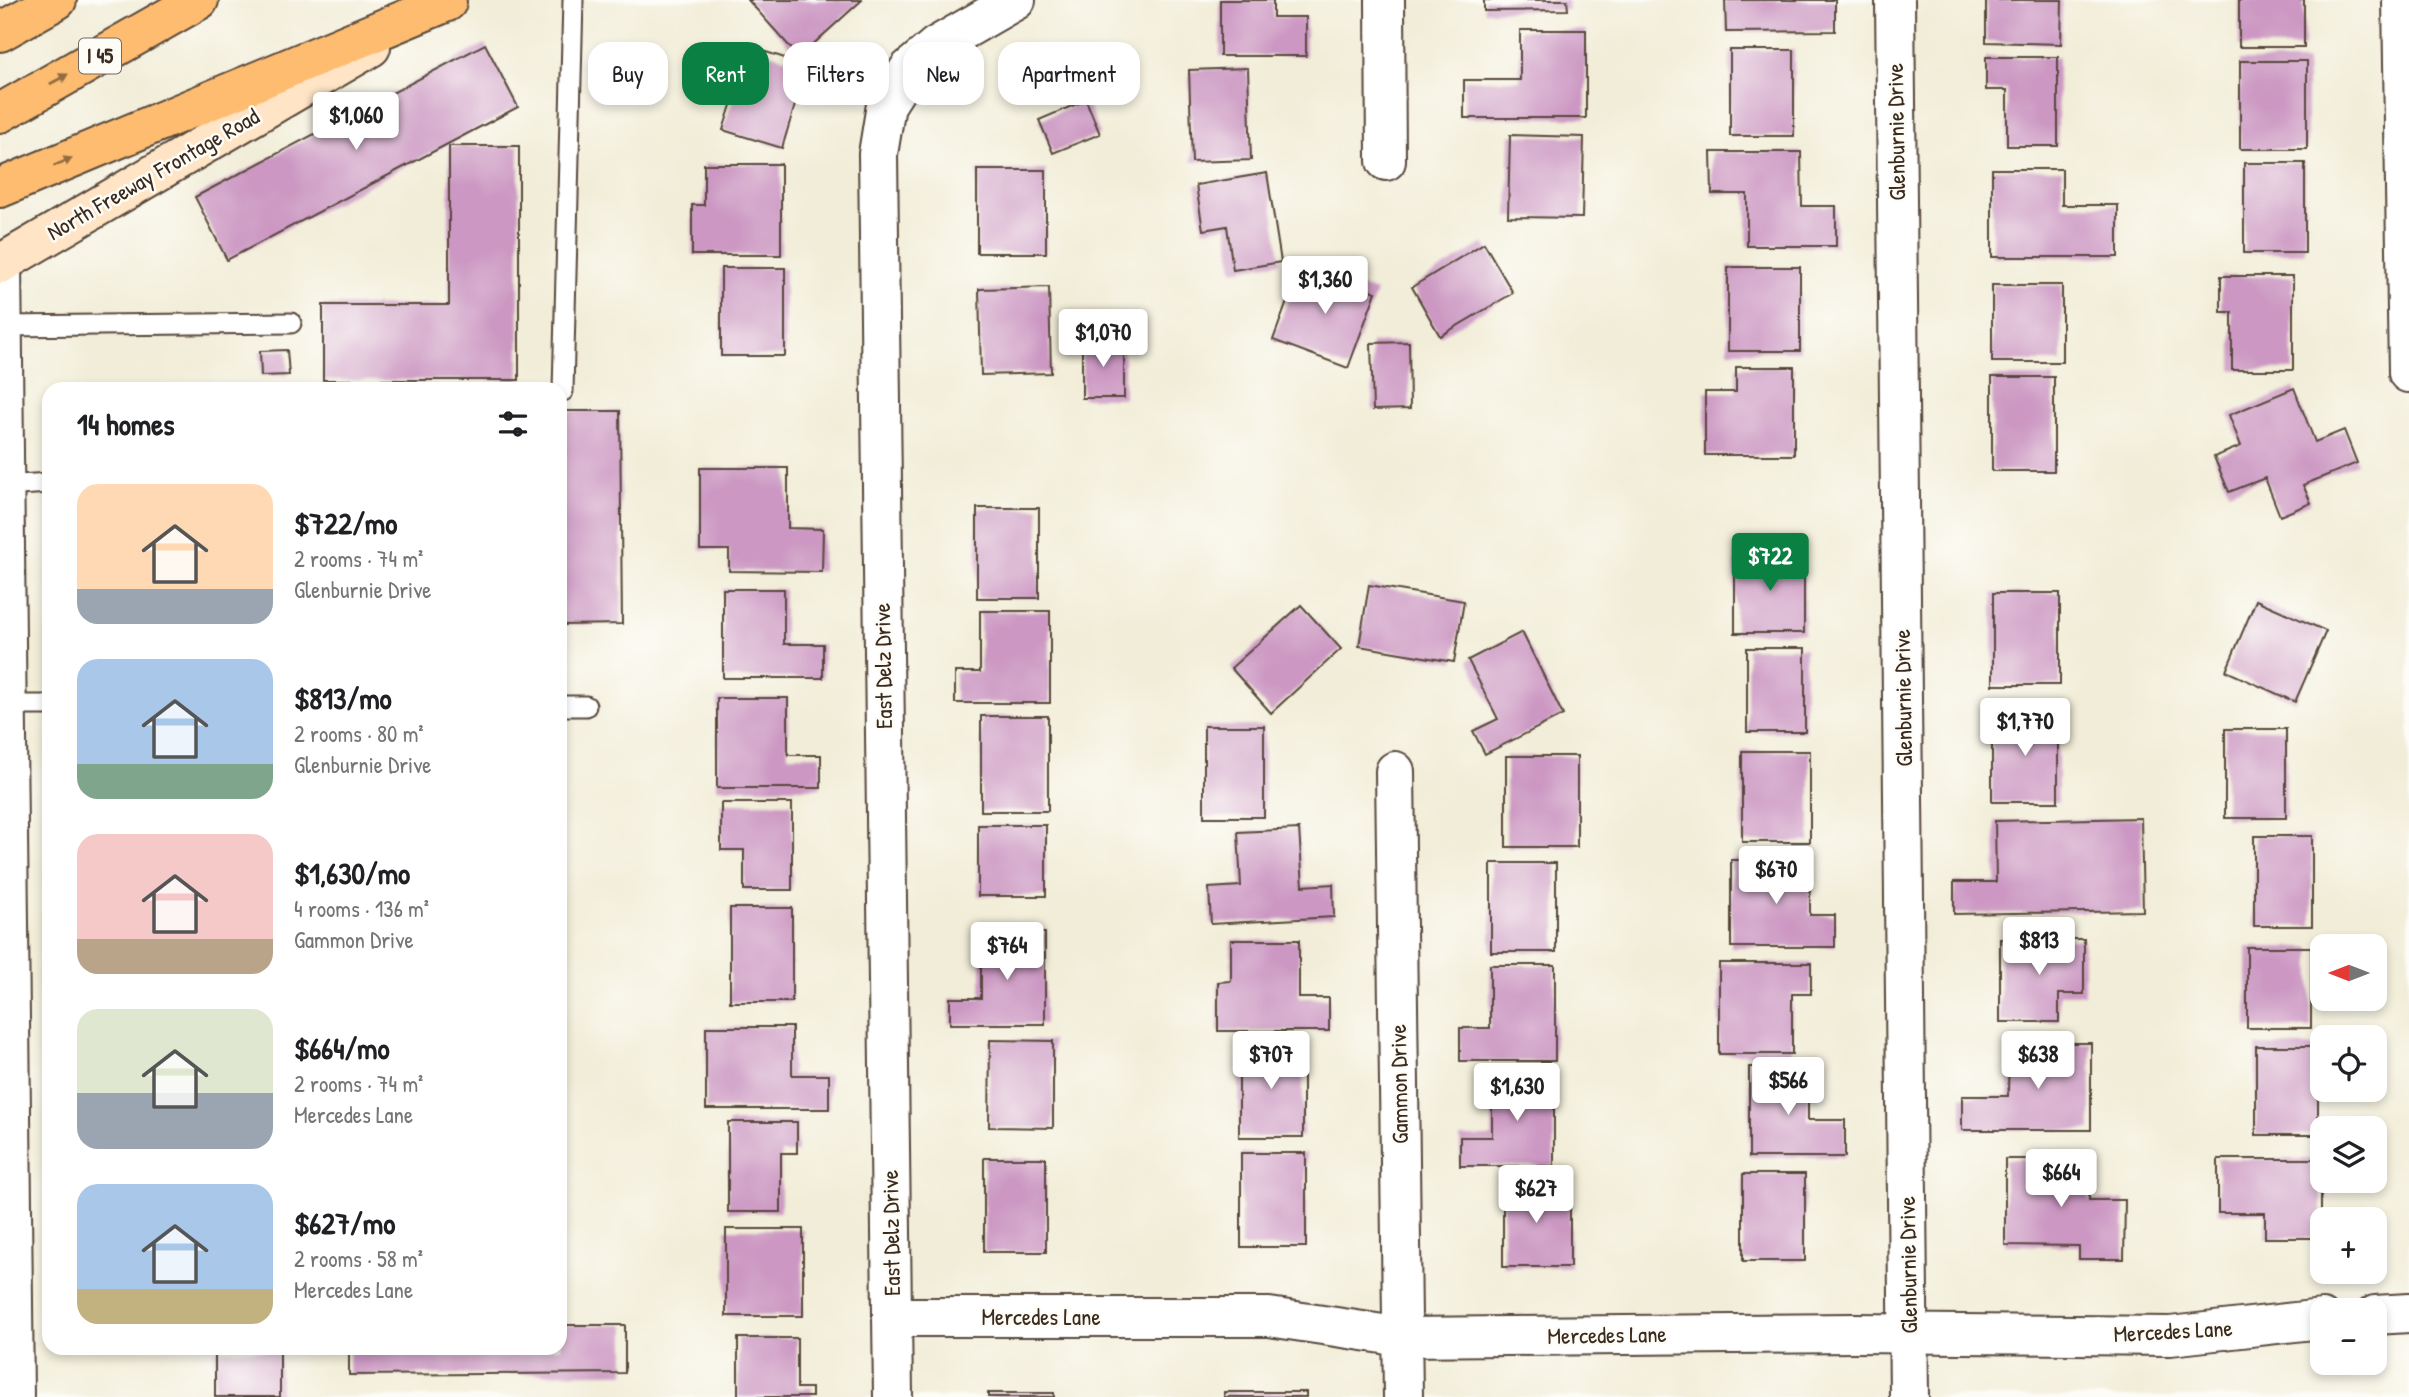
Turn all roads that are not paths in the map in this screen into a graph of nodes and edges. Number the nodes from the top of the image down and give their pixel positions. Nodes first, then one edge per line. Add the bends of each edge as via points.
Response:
1 (57, 0) edge
2 (200, 0) edge
3 (573, 0) edge
4 (1016, 0) edge
5 (1385, 0) edge
6 (1895, 0) edge
7 (2402, 0) edge
8 (450, 1) edge
9 (0, 32) edge
10 (0, 113) edge
11 (1386, 161) dead end
12 (0, 188) edge
13 (1, 264) edge
14 (291, 323) dead end
15 (3, 326) junction
16 (2408, 373) edge
17 (563, 382) edge
18 (42, 483) edge
19 (5, 486) junction
20 (7, 705) junction
21 (42, 705) edge
22 (567, 706) edge
23 (586, 706) dead end
24 (1395, 771) dead end
25 (2409, 1313) edge
26 (2387, 1314) edge
27 (892, 1317) junction
28 (2310, 1320) edge
29 (1909, 1333) junction
30 (1403, 1337) junction
31 (14, 1397) edge
32 (893, 1397) edge
33 (1403, 1397) edge
34 (1909, 1397) edge

1 - 9 highway
10 -> 2 highway, I 45
3 - 17 lane
4 - 27 street, East Delz Drive via 936,46 909,69 887,105 878,154
5 - 11 street
6 - 29 street, Glenburnie Drive
7 - 16 street
12 -> 8 highway
8 - 13 main road, North Freeway Frontage Road
13 - 15 street
14 - 15 lane
15 - 19 street
18 - 19 lane
19 - 20 street
20 - 21 lane
20 - 31 street
22 - 23 lane
24 - 30 street, Gammon Drive
25 - 26 street
27 - 30 street, Mercedes Lane via 1269,1317
27 - 32 street, East Delz Drive
28 - 29 street, Mercedes Lane via 2170,1336
29 - 30 street, Mercedes Lane
29 - 34 street, Glenburnie Drive
30 - 33 street, Gammon Drive

